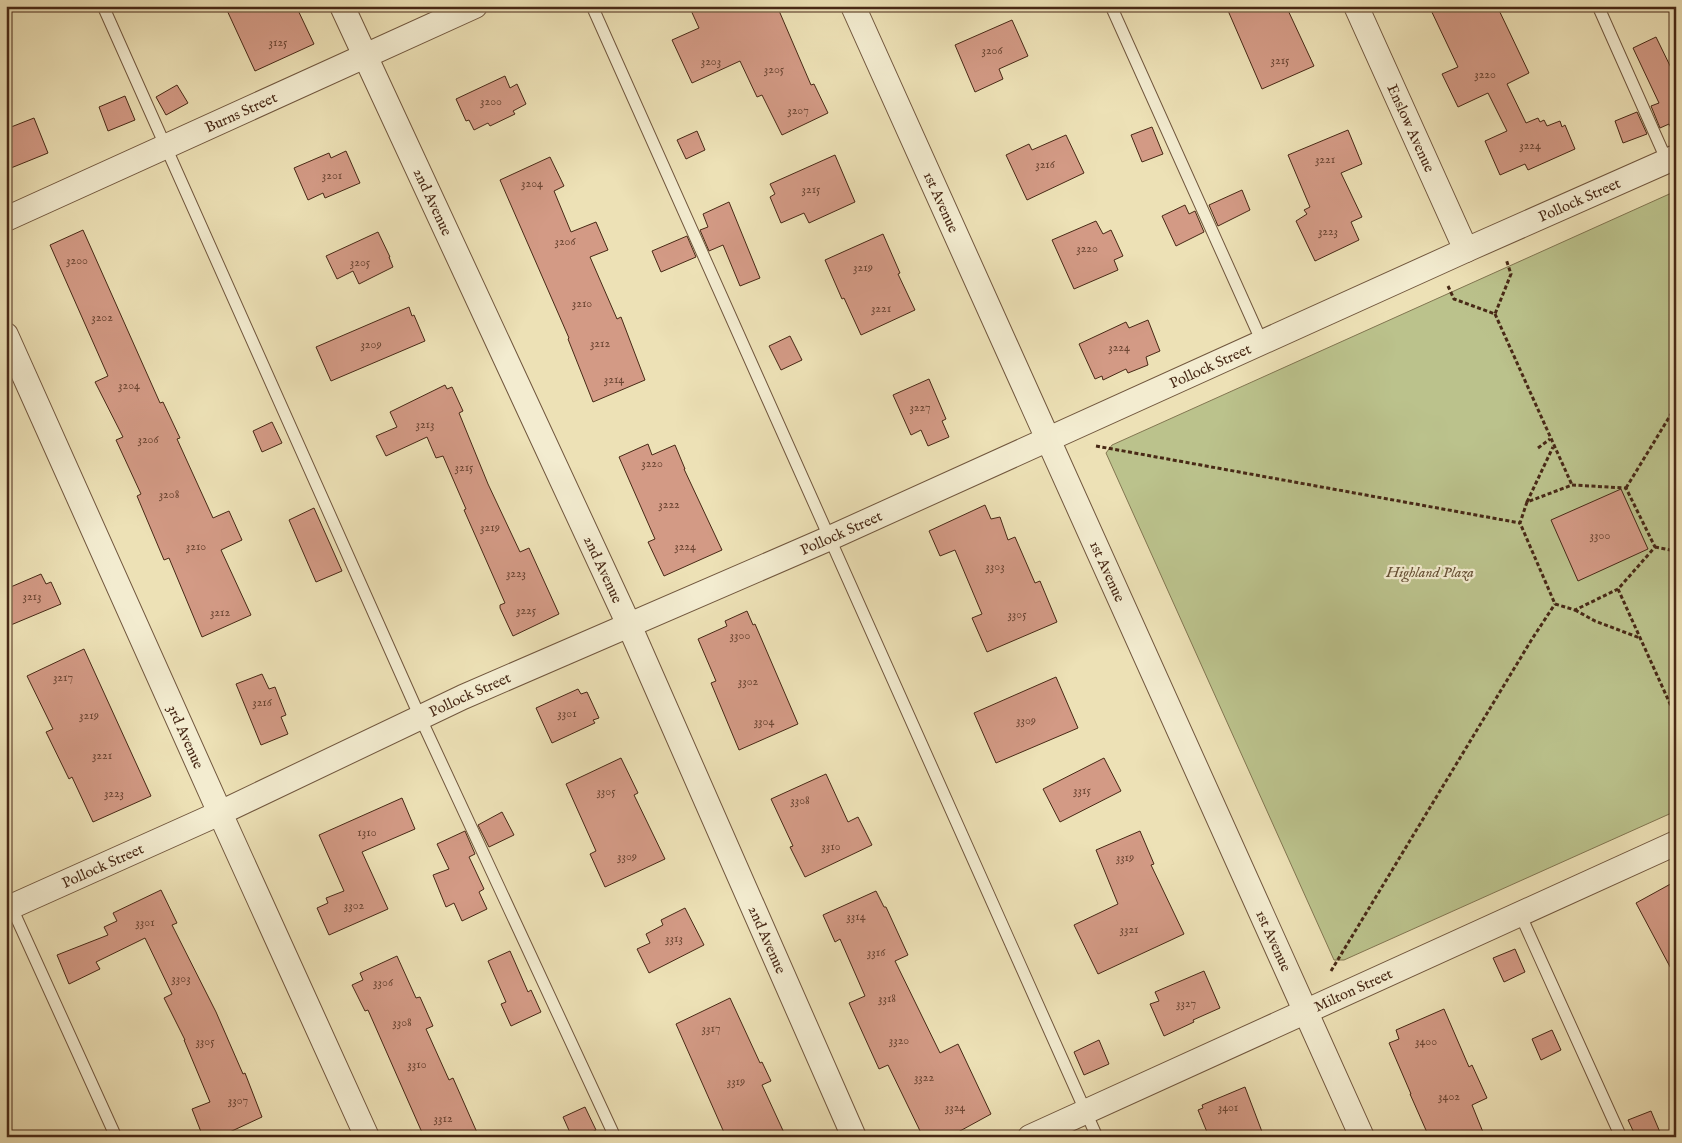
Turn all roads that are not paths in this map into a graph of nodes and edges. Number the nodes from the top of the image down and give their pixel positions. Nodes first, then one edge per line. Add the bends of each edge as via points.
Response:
1 (103, 6) edge
2 (342, 6) edge
3 (476, 6) edge
4 (592, 6) edge
5 (853, 6) edge
6 (1111, 6) edge
7 (1356, 6) edge
8 (1598, 6) edge
9 (364, 56) junction
10 (166, 146) junction
11 (1671, 159) edge
12 (6, 219) edge
13 (1466, 250) junction
14 (6, 335) edge
15 (1262, 342) junction
16 (1048, 440) junction
17 (830, 538) junction
18 (629, 625) junction
19 (420, 717) junction
20 (220, 814) junction
21 (1676, 843) edge
22 (8, 904) edge
23 (1520, 914) junction
24 (1305, 1011) junction
25 (1086, 1111) junction
26 (116, 1137) edge
27 (367, 1137) edge
28 (616, 1137) edge
29 (854, 1137) edge
30 (1030, 1137) edge
31 (1097, 1137) edge
32 (1362, 1137) edge
33 (1621, 1137) edge

1 - 10 lane
2 - 9 street, 2nd Avenue
3 - 9 street, Burns Street
4 - 17 lane
5 - 16 street, 1st Avenue
6 - 15 lane
7 - 13 street, Enslow Avenue
8 - 11 lane
9 - 10 street, Burns Street
9 - 18 street, 2nd Avenue
10 - 12 street, Burns Street
10 - 19 lane
11 - 13 street, Pollock Street
13 - 15 street, Pollock Street
14 - 20 street, 3rd Avenue
15 - 16 street, Pollock Street
16 - 17 street, Pollock Street
16 - 24 street, 1st Avenue
17 - 18 street, Pollock Street
17 - 25 lane
18 - 19 street, Pollock Street
18 - 29 street, 2nd Avenue
19 - 20 street, Pollock Street
19 - 28 lane
20 - 22 street, Pollock Street
20 - 27 street, 3rd Avenue
21 - 23 street, Milton Street
22 - 26 lane
23 - 24 street, Milton Street
23 - 33 lane
24 - 25 street, Milton Street
24 - 32 street, 1st Avenue
25 - 30 street, Milton Street
25 - 31 lane

